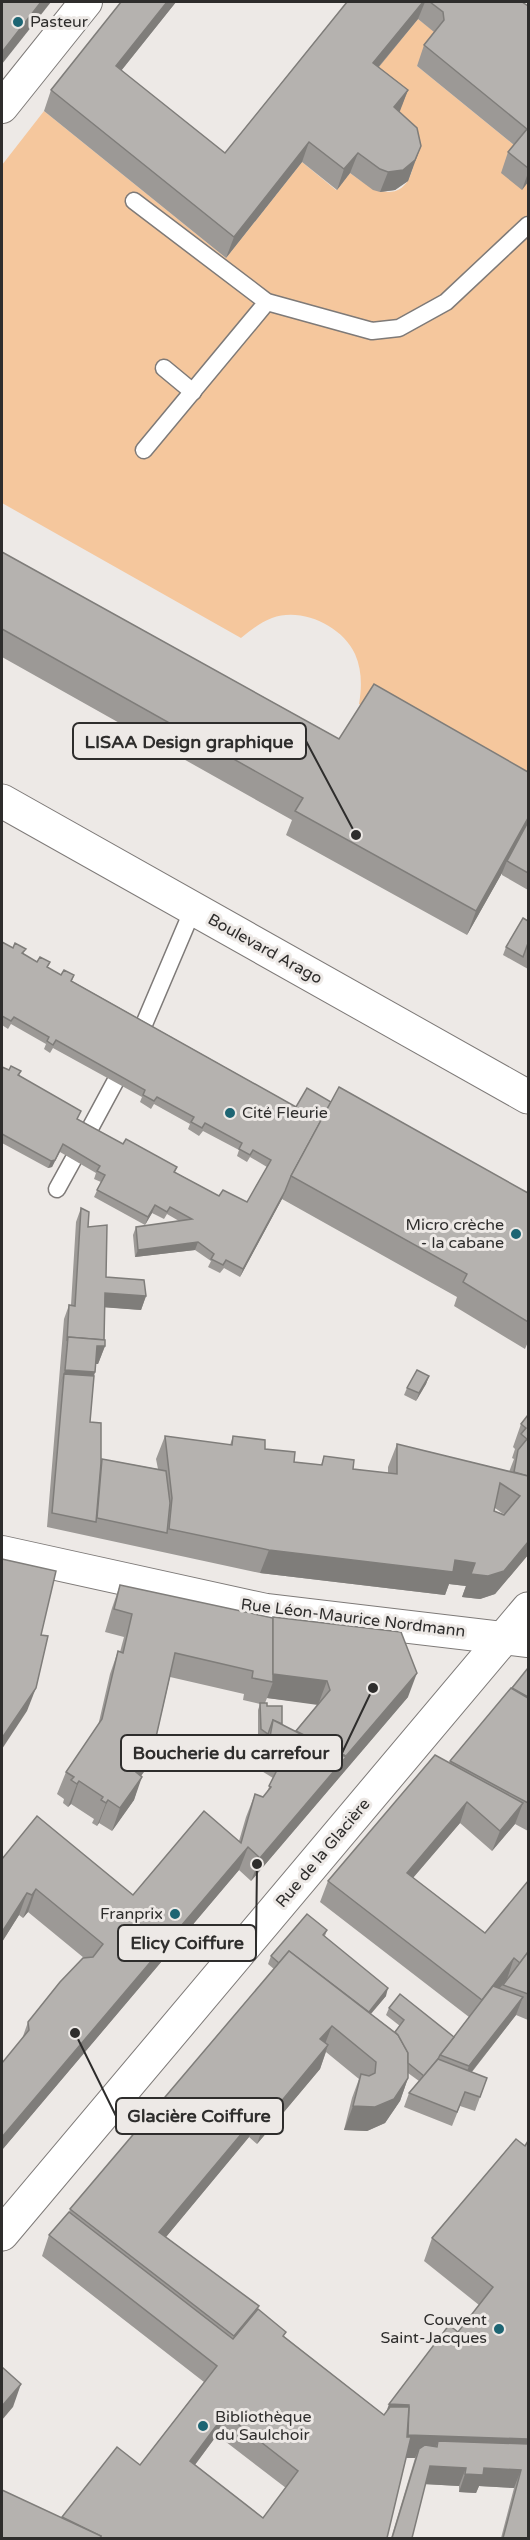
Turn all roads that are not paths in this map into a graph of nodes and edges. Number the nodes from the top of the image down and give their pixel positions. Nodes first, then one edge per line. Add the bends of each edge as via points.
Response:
1 (86, 2) edge
2 (2, 107) edge
3 (134, 201) dead end
4 (528, 225) edge
5 (267, 302) junction
6 (164, 368) dead end
7 (193, 392) junction
8 (144, 450) dead end
9 (2, 801) edge
10 (194, 909) junction
11 (142, 1029) edge
12 (115, 1082) edge
13 (528, 1097) edge
14 (87, 1134) edge
15 (73, 1160) edge
16 (57, 1189) dead end
17 (2, 1552) edge
18 (528, 1609) edge
19 (516, 1639) edge
20 (2, 2234) edge

1 - 2 street
3 - 5 lane
4 - 5 lane via 446,302 399,328 372,331
5 - 7 lane
6 - 7 lane
7 - 8 lane
9 - 10 street, Boulevard Arago
10 - 11 lane
10 - 13 street, Boulevard Arago
12 - 14 lane
15 - 16 lane
17 - 19 street, Rue Léon-Maurice Nordmann via 266,1610
18 - 19 street, Rue de la Glacière
19 - 20 street, Rue de la Glacière

